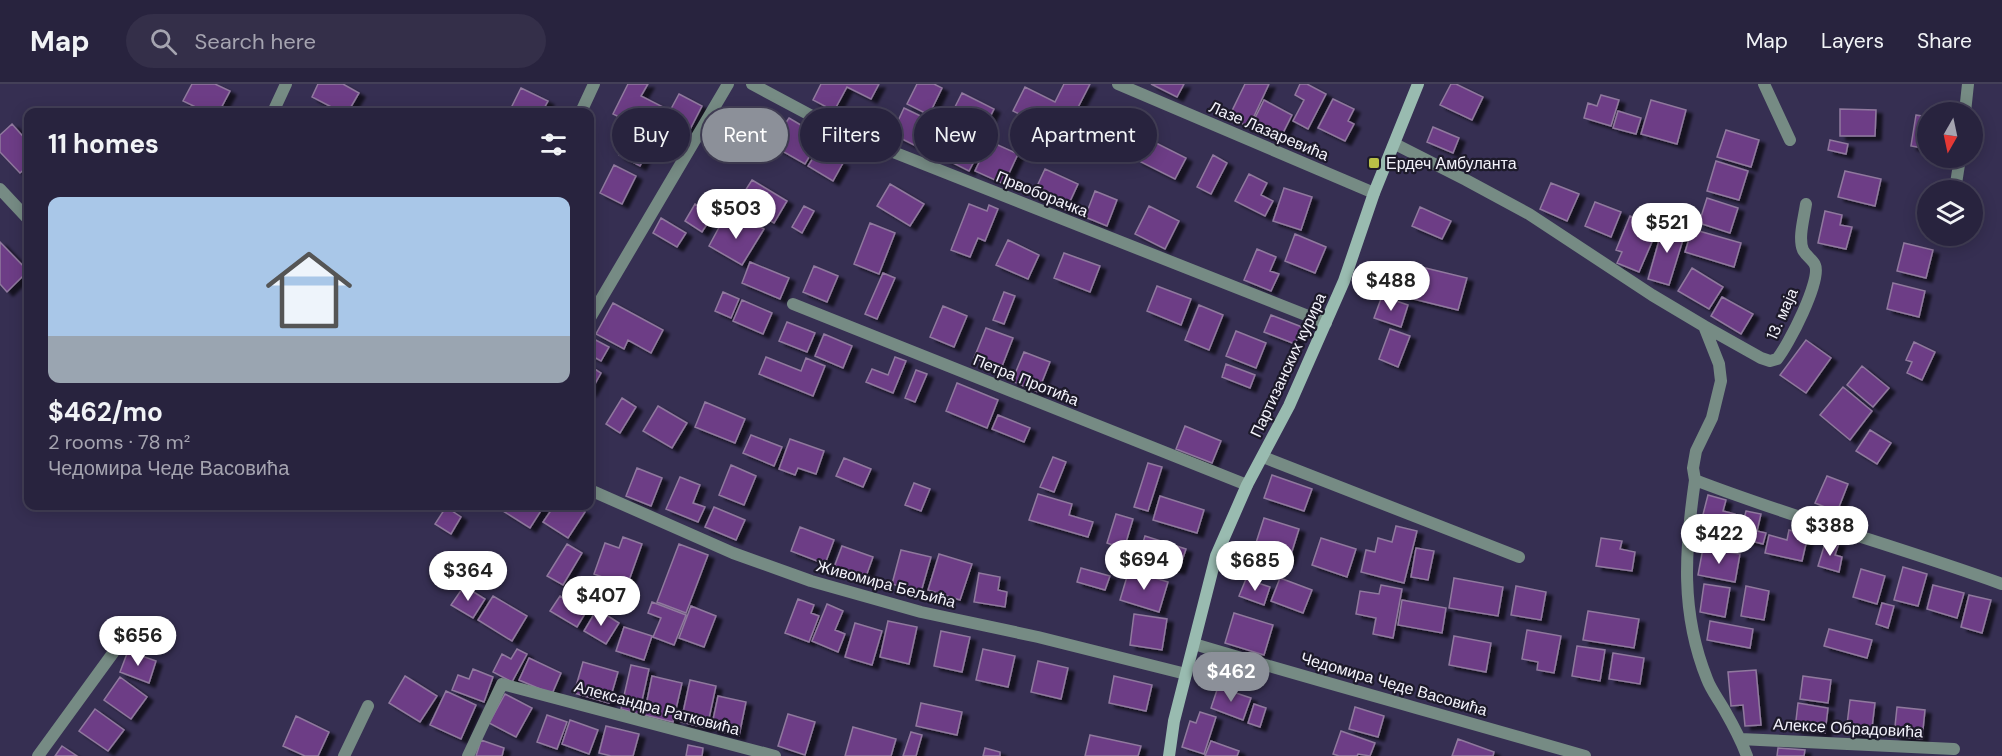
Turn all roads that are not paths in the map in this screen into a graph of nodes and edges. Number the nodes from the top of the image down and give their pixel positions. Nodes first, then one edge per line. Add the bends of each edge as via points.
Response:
1 (286, 84) edge
2 (594, 84) edge
3 (729, 84) edge
4 (752, 84) edge
5 (1118, 84) edge
6 (1418, 84) edge
7 (1764, 84) edge
8 (1968, 84) edge
9 (1966, 102) edge
10 (275, 108) edge
11 (583, 108) edge
12 (1790, 140) dead end
13 (1395, 144) junction
14 (0, 189) edge
15 (1374, 193) junction
16 (1806, 204) dead end
17 (24, 215) edge
18 (793, 304) dead end
19 (594, 311) edge
20 (1326, 323) junction
21 (1704, 326) junction
22 (1263, 457) junction
23 (1695, 480) junction
24 (1247, 485) junction
25 (594, 492) edge
26 (1519, 557) dead end
27 (2002, 584) edge
28 (1194, 644) junction
29 (112, 653) dead end
30 (1186, 674) junction
31 (368, 706) dead end
32 (1740, 739) junction
33 (1954, 749) dead end
34 (38, 756) edge
35 (344, 756) edge
36 (468, 756) edge
37 (775, 756) edge
38 (1169, 756) edge
39 (1585, 756) edge
40 (1747, 756) edge

1 - 10 street
2 - 11 street
3 - 19 street
4 - 20 street, Првоборачка via 840,131
5 - 15 street, Лазе Лазаревића
6 - 13 street, Партизанских курира
7 - 12 street
8 - 9 street
13 - 15 street, Партизанских курира
13 - 21 street via 1529,214
14 - 17 street
15 - 20 street, Партизанских курира
16 - 21 street, 13. маја via 1801,243 1815,265 1816,276 1797,328 1778,359 1761,358
18 - 24 street, Петра Протића
20 - 22 street, Партизанских курира
21 - 23 street via 1717,356 1721,381 1712,417 1696,451
22 - 24 street, Партизанских курира
22 - 26 street, Партизанских курира
23 - 27 street
23 - 32 street via 1686,540 1687,603 1707,681
24 - 28 street, Партизанских курира via 1216,556
25 - 30 street, Живомира Бељића via 733,553 811,581 921,612
28 - 30 street, Партизанских курира
28 - 39 street, Чедомира Чеде Васовића
29 - 34 street
30 - 38 street, Партизанских курира
31 - 35 street
32 - 33 street, Алексе Обрадовића
32 - 40 street
36 - 37 street, Александра Ратковића via 502,684

